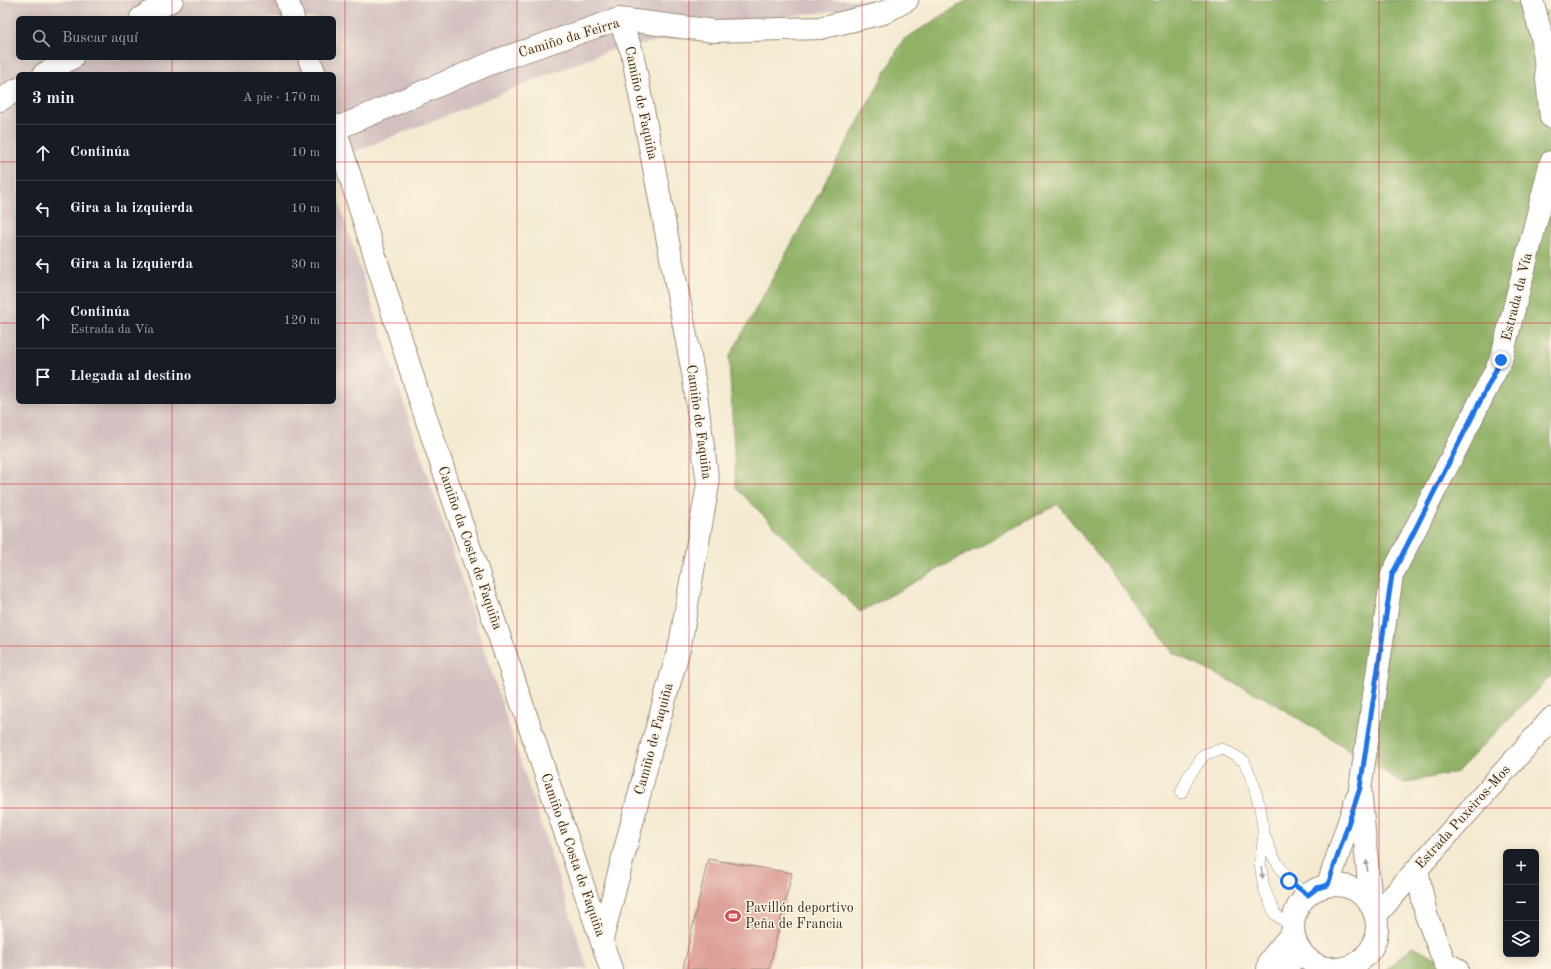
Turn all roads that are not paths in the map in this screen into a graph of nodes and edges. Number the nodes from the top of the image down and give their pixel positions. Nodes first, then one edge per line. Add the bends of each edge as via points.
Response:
1 (172, 0) edge
2 (287, 0) edge
3 (907, 0) edge
4 (1532, 0) edge
5 (144, 16) edge
6 (292, 16) edge
7 (619, 20) junction
8 (68, 60) edge
9 (310, 60) edge
10 (48, 72) edge
11 (314, 72) edge
12 (16, 90) edge
13 (0, 100) edge
14 (1551, 117) edge
15 (336, 127) edge
16 (336, 130) edge
17 (1551, 162) edge
18 (1551, 719) edge
19 (1360, 788) junction
20 (1181, 793) dead end
21 (1264, 834) junction
22 (1417, 869) junction
23 (1328, 885) junction
24 (1308, 895) junction
25 (1373, 910) junction
26 (1296, 937) junction
27 (602, 939) junction
28 (1355, 966) edge
29 (611, 969) edge
30 (1268, 969) edge
31 (1284, 969) edge
32 (1332, 969) edge
33 (1457, 969) edge

1 - 5 street
2 - 6 street
3 - 7 street, Camiño da Feirra via 883,13 820,28 714,31
4 - 14 street via 1543,41
7 - 15 street, Camiño da Feirra via 501,59
7 - 27 street, Camiño de Faquiña via 632,52 693,373 708,484 680,645
8 - 10 street
9 - 11 street
12 - 13 street
16 - 27 street, Camiño da Costa de Faquiña via 420,400
17 - 19 street, Estrada da Vía via 1501,360 1392,575
18 - 22 street, Estrada Puxeiros-Mos
19 - 23 street
25 -> 19 street
20 - 21 lane via 1188,777 1205,754 1223,749 1244,761 1253,782
21 - 24 lane via 1274,858 1289,881
21 -> 26 lane via 1260,863 1264,888 1275,914
22 - 25 street, Estrada Puxeiros-Mos
22 - 33 street via 1426,915 1445,963
23 - 24 street via 1317,888
23 - 25 street via 1353,888 1363,896
24 - 26 street via 1299,904 1294,915
25 - 28 street via 1377,927 1376,938
26 - 30 street via 1270,960
26 - 31 street
26 - 32 street via 1310,960
27 - 29 street, Camiño da Costa de Faquiña
28 - 32 street

